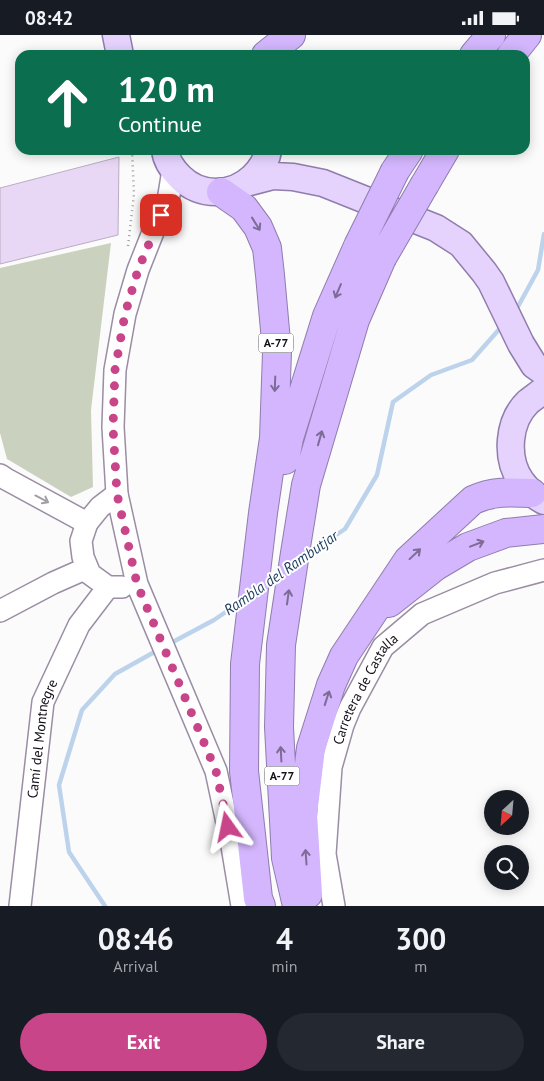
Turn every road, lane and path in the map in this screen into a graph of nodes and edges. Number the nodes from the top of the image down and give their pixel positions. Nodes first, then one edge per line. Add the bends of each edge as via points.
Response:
1 (291, 35) edge
2 (491, 35) edge
3 (527, 35) edge
4 (272, 50) edge
5 (478, 50) edge
6 (514, 50) edge
7 (267, 155) edge
8 (284, 155) edge
9 (442, 155) edge
10 (402, 160) edge
11 (173, 176) edge
12 (246, 183) junction
13 (323, 183) junction
14 (221, 192) junction
15 (520, 344) junction
16 (544, 372) edge
17 (536, 396) edge
18 (0, 475) edge
19 (117, 494) junction
20 (538, 497) edge
21 (269, 512) junction
22 (87, 523) junction
23 (544, 529) edge
24 (87, 568) junction
25 (544, 570) edge
26 (137, 584) junction
27 (108, 587) junction
28 (0, 611) edge
29 (366, 622) junction
30 (262, 656) junction
31 (20, 906) edge
32 (242, 906) edge
33 (261, 906) edge
34 (274, 906) edge
35 (298, 906) edge
36 (310, 906) edge
37 (334, 906) edge

1 - 4 highway
2 - 5 highway
3 - 6 highway
7 - 12 main road via 259,171
8 - 13 main road
30 -> 9 highway, A-77, bridge via 295,553 306,485 355,320 382,258
10 -> 21 highway, A-77, bridge via 327,317
11 - 14 main road via 196,189
11 - 19 street via 138,270 125,314 115,370 113,427
12 - 13 main road via 273,176
12 - 14 main road
13 - 15 main road via 436,228 461,244 491,283
14 -> 21 highway, A-77 via 244,208 258,227 267,248 277,352
15 - 16 main road via 534,365
15 - 17 main road
17 - 20 main road via 518,416 510,449 521,481
18 -> 22 street
19 - 22 street
19 - 26 street
29 -> 20 highway via 408,560 473,500 509,492
21 - 30 highway, A-77
22 - 24 street via 81,541
29 -> 23 highway via 436,566 468,547 506,533
24 - 27 street
24 - 28 street
25 - 37 street, Carretera de Castalla via 495,583 422,614 383,647 350,708 331,767 325,854
26 - 27 street
26 - 32 street via 216,771
27 - 31 street, Camí del Montnegre via 79,625 43,702
36 -> 29 highway via 303,814 311,748 344,656
30 - 33 highway, A-77 via 244,771
30 - 34 highway, A-77 via 255,724 262,825
35 -> 30 highway, A-77 via 286,857 279,727

